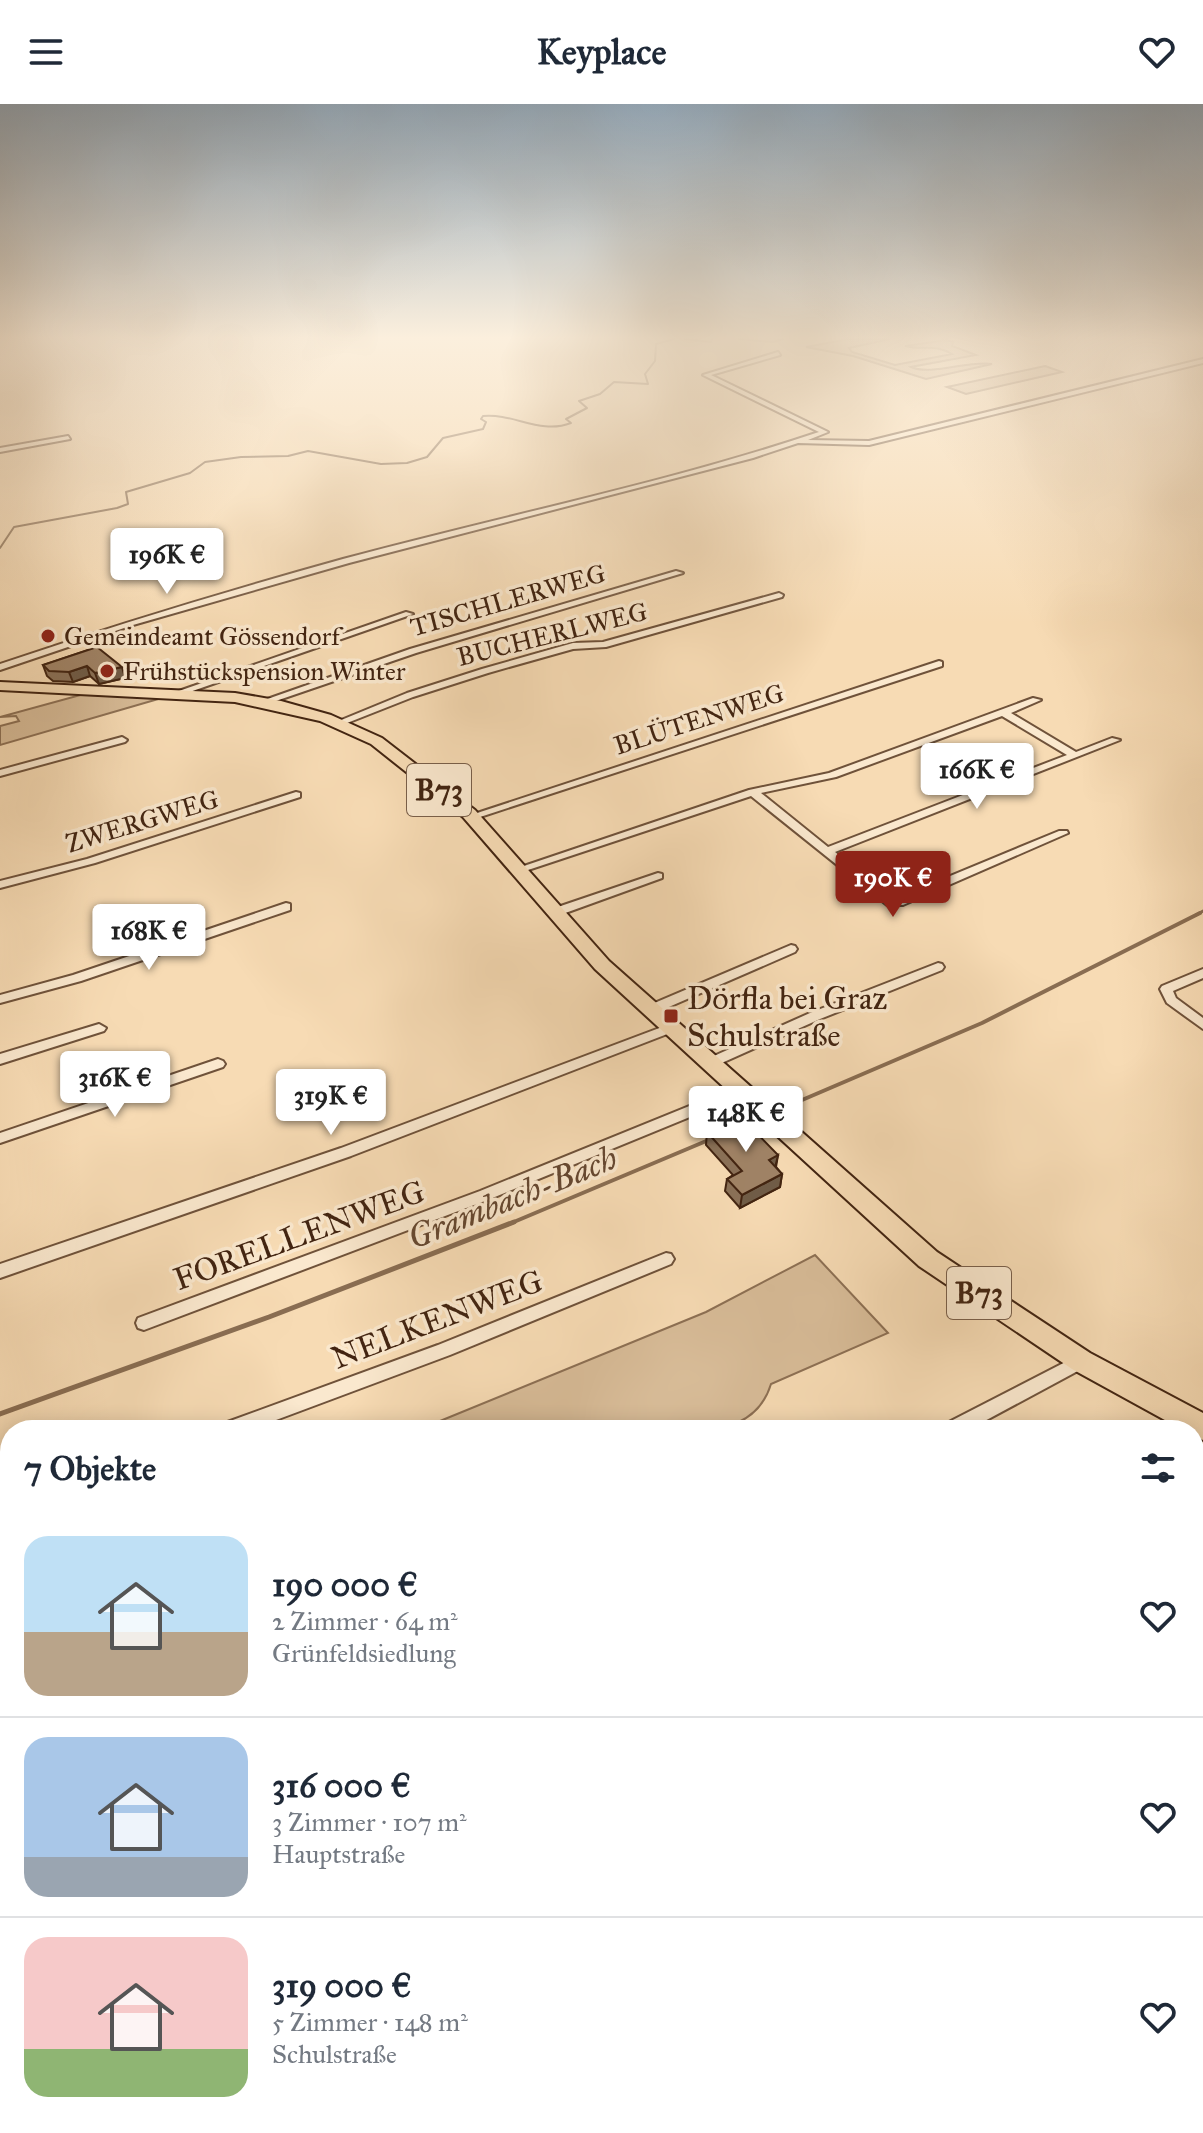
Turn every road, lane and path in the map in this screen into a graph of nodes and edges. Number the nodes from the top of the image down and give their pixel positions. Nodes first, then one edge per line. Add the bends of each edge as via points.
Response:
1 (819, 434) edge
2 (907, 434) edge
3 (793, 441) junction
4 (0, 442) edge
5 (0, 450) edge
6 (679, 573) dead end
7 (779, 595) dead end
8 (409, 614) dead end
9 (939, 664) dead end
10 (0, 667) edge
11 (0, 686) edge
12 (181, 692) junction
13 (1036, 700) dead end
14 (261, 703) junction
15 (1003, 712) junction
16 (339, 723) junction
17 (122, 740) dead end
18 (1115, 740) dead end
19 (1074, 755) junction
20 (0, 773) edge
21 (753, 792) junction
22 (296, 795) dead end
23 (473, 816) junction
24 (1063, 833) dead end
25 (827, 851) junction
26 (521, 869) junction
27 (658, 876) dead end
28 (0, 885) edge
29 (286, 907) dead end
30 (553, 913) junction
31 (791, 949) dead end
32 (938, 967) dead end
33 (1203, 973) edge
34 (0, 999) edge
35 (650, 1010) junction
36 (1203, 1025) edge
37 (99, 1028) dead end
38 (670, 1028) junction
39 (0, 1059) edge
40 (710, 1063) junction
41 (218, 1064) dead end
42 (741, 1090) junction
43 (0, 1138) edge
44 (666, 1259) dead end
45 (0, 1271) edge
46 (144, 1323) dead end
47 (1081, 1361) junction
48 (255, 1420) edge
49 (970, 1420) edge
50 (1190, 1420) edge

1 - 3 street
2 - 3 street via 869,443
3 - 10 street via 751,457 346,561
4 - 5 street via 68,438
6 - 14 street, TISCHLERWEG via 413,651
7 - 16 street, BUCHERLWEG via 603,645 573,646 410,695
8 - 12 street
9 - 23 street, BLÜTENWEG
11 - 12 main road, B73
12 - 14 main road, B73
13 - 15 street
14 - 16 main road, B73
15 - 19 street
15 - 21 street via 832,775
16 - 23 main road, B73 via 373,739
17 - 20 street
18 - 19 street
19 - 25 street
21 - 25 street
21 - 26 street
22 - 28 street, ZWERGWEG
23 - 26 main road, B73
24 - 25 street via 899,902 883,897
26 - 30 main road, B73
27 - 30 street
29 - 34 street
30 - 35 main road, B73
31 - 35 street
32 - 40 street
33 - 36 street via 1166,989 1171,1000
35 - 38 main road, B73
37 - 39 street
38 - 40 main road, B73
38 - 45 street via 346,1152
40 - 42 main road, B73
41 - 43 street
42 - 46 street, FORELLENWEG via 512,1185
42 - 47 main road, B73 via 928,1259
44 - 48 street, NELKENWEG
47 - 49 street
47 - 50 main road, B73

